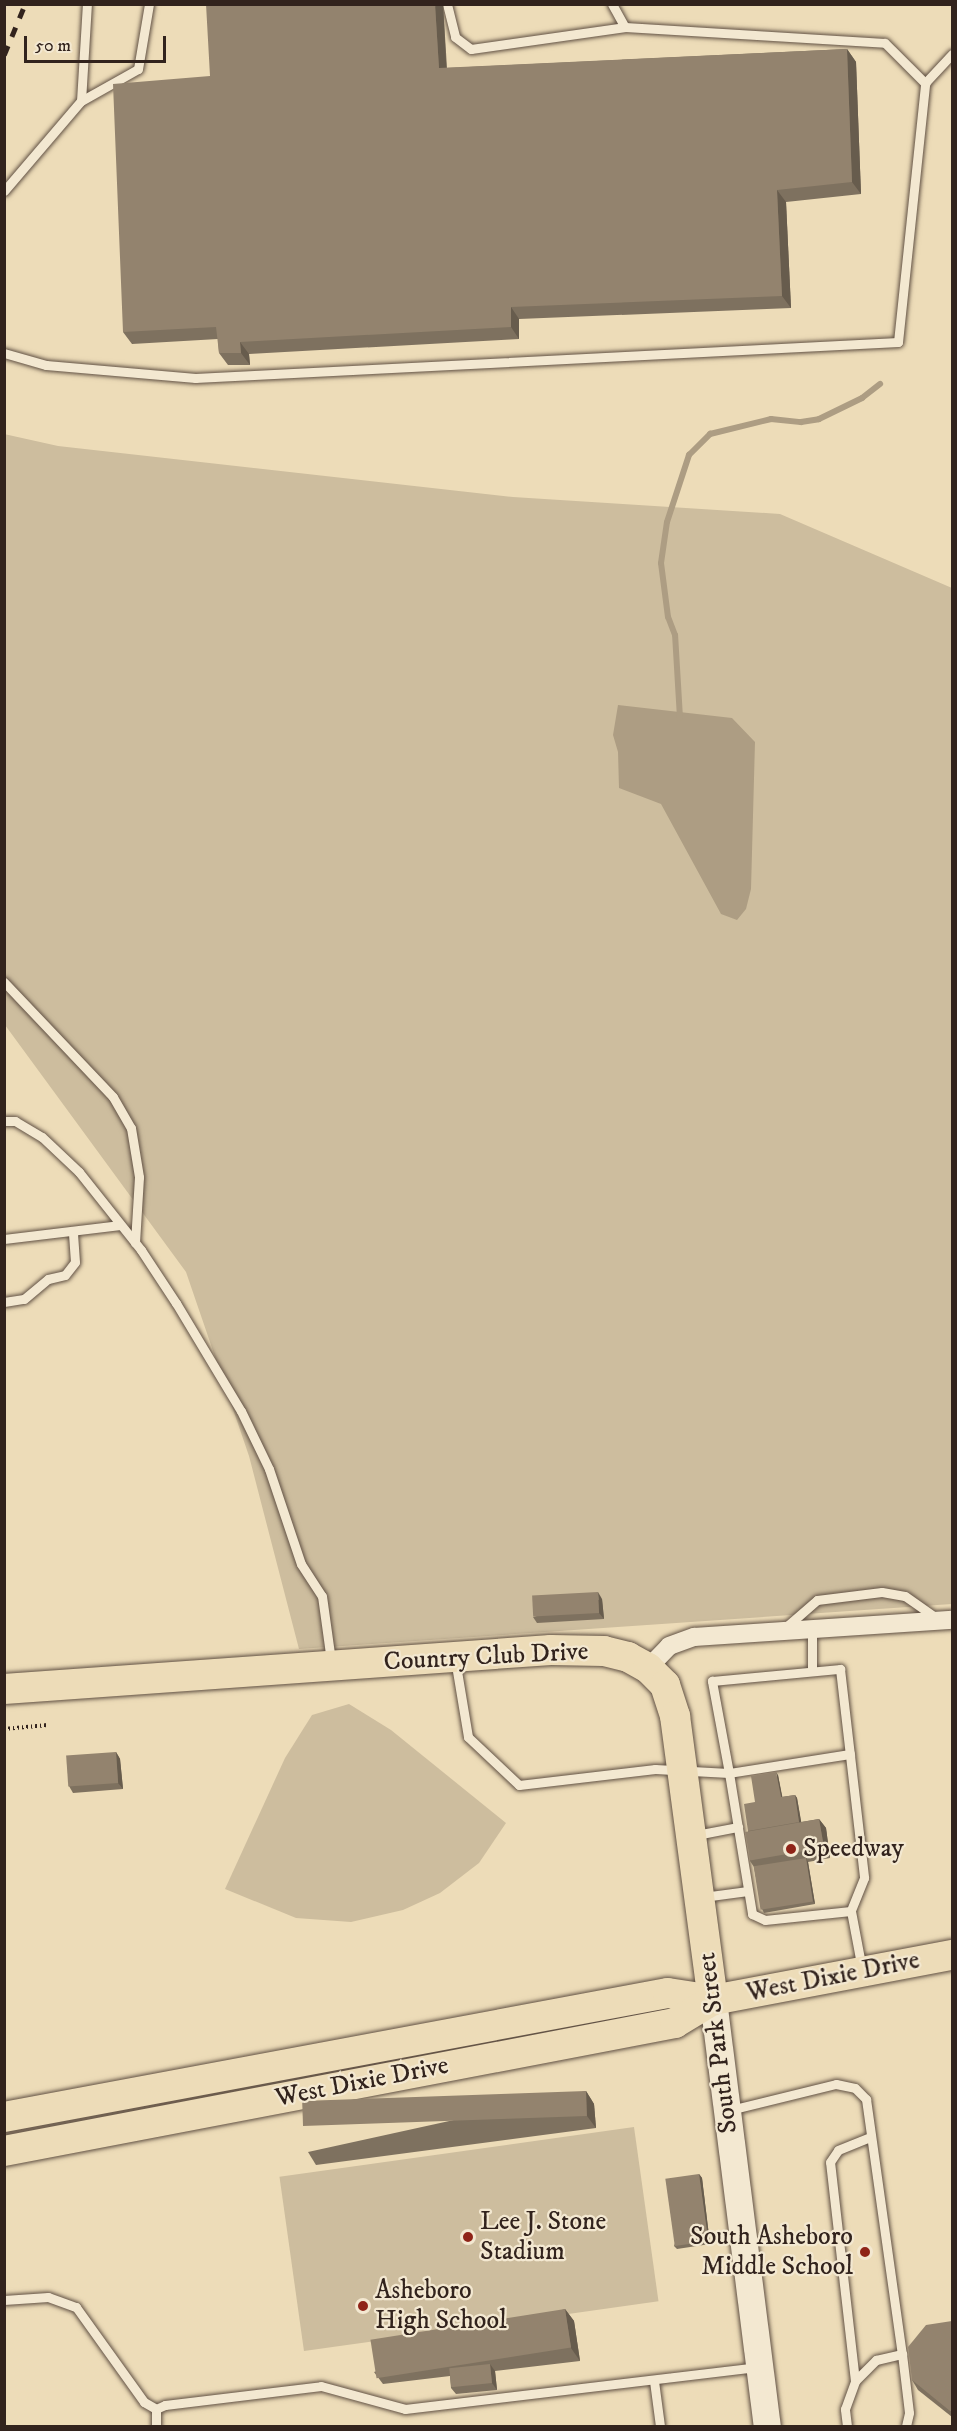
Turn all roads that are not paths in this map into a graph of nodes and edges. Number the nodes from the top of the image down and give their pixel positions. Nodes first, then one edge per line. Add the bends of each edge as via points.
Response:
1 (87, 4) edge
2 (149, 4) edge
3 (447, 4) edge
4 (612, 4) edge
5 (625, 27) junction
6 (952, 54) edge
7 (925, 83) junction
8 (81, 102) junction
9 (4, 191) edge
10 (4, 353) edge
11 (4, 982) edge
12 (4, 1121) edge
13 (120, 1225) junction
14 (72, 1231) junction
15 (4, 1239) edge
16 (135, 1243) junction
17 (4, 1302) edge
18 (947, 1620) edge
19 (812, 1629) junction
20 (779, 1631) junction
21 (454, 1657) junction
22 (332, 1666) junction
23 (648, 1668) junction
24 (812, 1671) junction
25 (4, 1689) edge
26 (850, 1755) junction
27 (683, 1772) junction
28 (729, 1773) junction
29 (738, 1827) junction
30 (691, 1836) junction
31 (748, 1891) junction
32 (700, 1898) junction
33 (851, 1911) junction
34 (952, 1955) edge
35 (862, 1971) junction
36 (713, 2000) junction
37 (725, 2111) junction
38 (4, 2118) edge
39 (871, 2137) junction
40 (4, 2151) edge
41 (4, 2300) edge
42 (902, 2354) junction
43 (760, 2367) junction
44 (855, 2380) junction
45 (654, 2381) junction
46 (156, 2409) junction
47 (156, 2427) edge
48 (660, 2427) edge
49 (767, 2427) edge
50 (847, 2427) edge
51 (906, 2427) edge

1 - 8 lane
2 - 8 lane via 138,69
3 - 5 lane via 455,37 471,49
4 - 5 lane
5 - 7 lane via 885,43
6 - 7 lane
7 - 10 lane via 897,342 195,378 46,365
8 - 9 lane
11 - 16 lane via 106,1089 131,1128 139,1177
12 - 13 lane via 15,1121 42,1137 79,1172
13 - 14 lane
13 - 16 lane
14 - 15 lane
14 - 17 lane via 75,1262 65,1275 48,1280 24,1299
16 - 22 lane via 241,1411 269,1469 301,1564 322,1596
18 - 19 street
18 - 20 lane via 905,1596 882,1592 817,1600
19 - 20 street
19 - 24 lane
20 - 23 street via 694,1637 669,1646
21 - 22 main road, Country Club Drive
21 - 23 main road, Country Club Drive via 551,1650 604,1651 628,1657
21 - 27 lane via 468,1737 519,1785 655,1769
22 - 25 main road, Country Club Drive
23 - 27 main road, South Park Street via 665,1685 671,1700
24 - 26 lane via 840,1669
24 - 28 lane via 712,1681
26 - 28 lane
26 - 33 lane via 864,1878
27 - 28 lane
27 - 30 main road, South Park Street
28 - 29 lane
29 - 30 lane
29 - 31 lane
30 - 32 main road, South Park Street
31 - 32 lane
31 - 33 lane via 752,1914 759,1919
32 - 36 main road, South Park Street
33 - 35 lane
34 - 35 main road, West Dixie Drive
35 - 36 main road, West Dixie Drive
36 - 37 main road, South Park Street
36 - 38 main road, West Dixie Drive via 668,1993
36 - 40 main road, West Dixie Drive via 675,2023
37 - 39 lane via 836,2084 855,2088 866,2099
37 - 43 main road, South Park Street
39 - 42 lane
39 - 44 lane via 838,2150 830,2162
41 - 46 lane via 48,2297 76,2307 144,2402
42 - 44 lane via 876,2360
42 - 51 lane via 909,2413
43 - 45 lane
43 - 49 main road, South Park Street
44 - 50 lane via 845,2409
45 - 46 lane via 405,2409 321,2386
45 - 48 lane
46 - 47 lane

